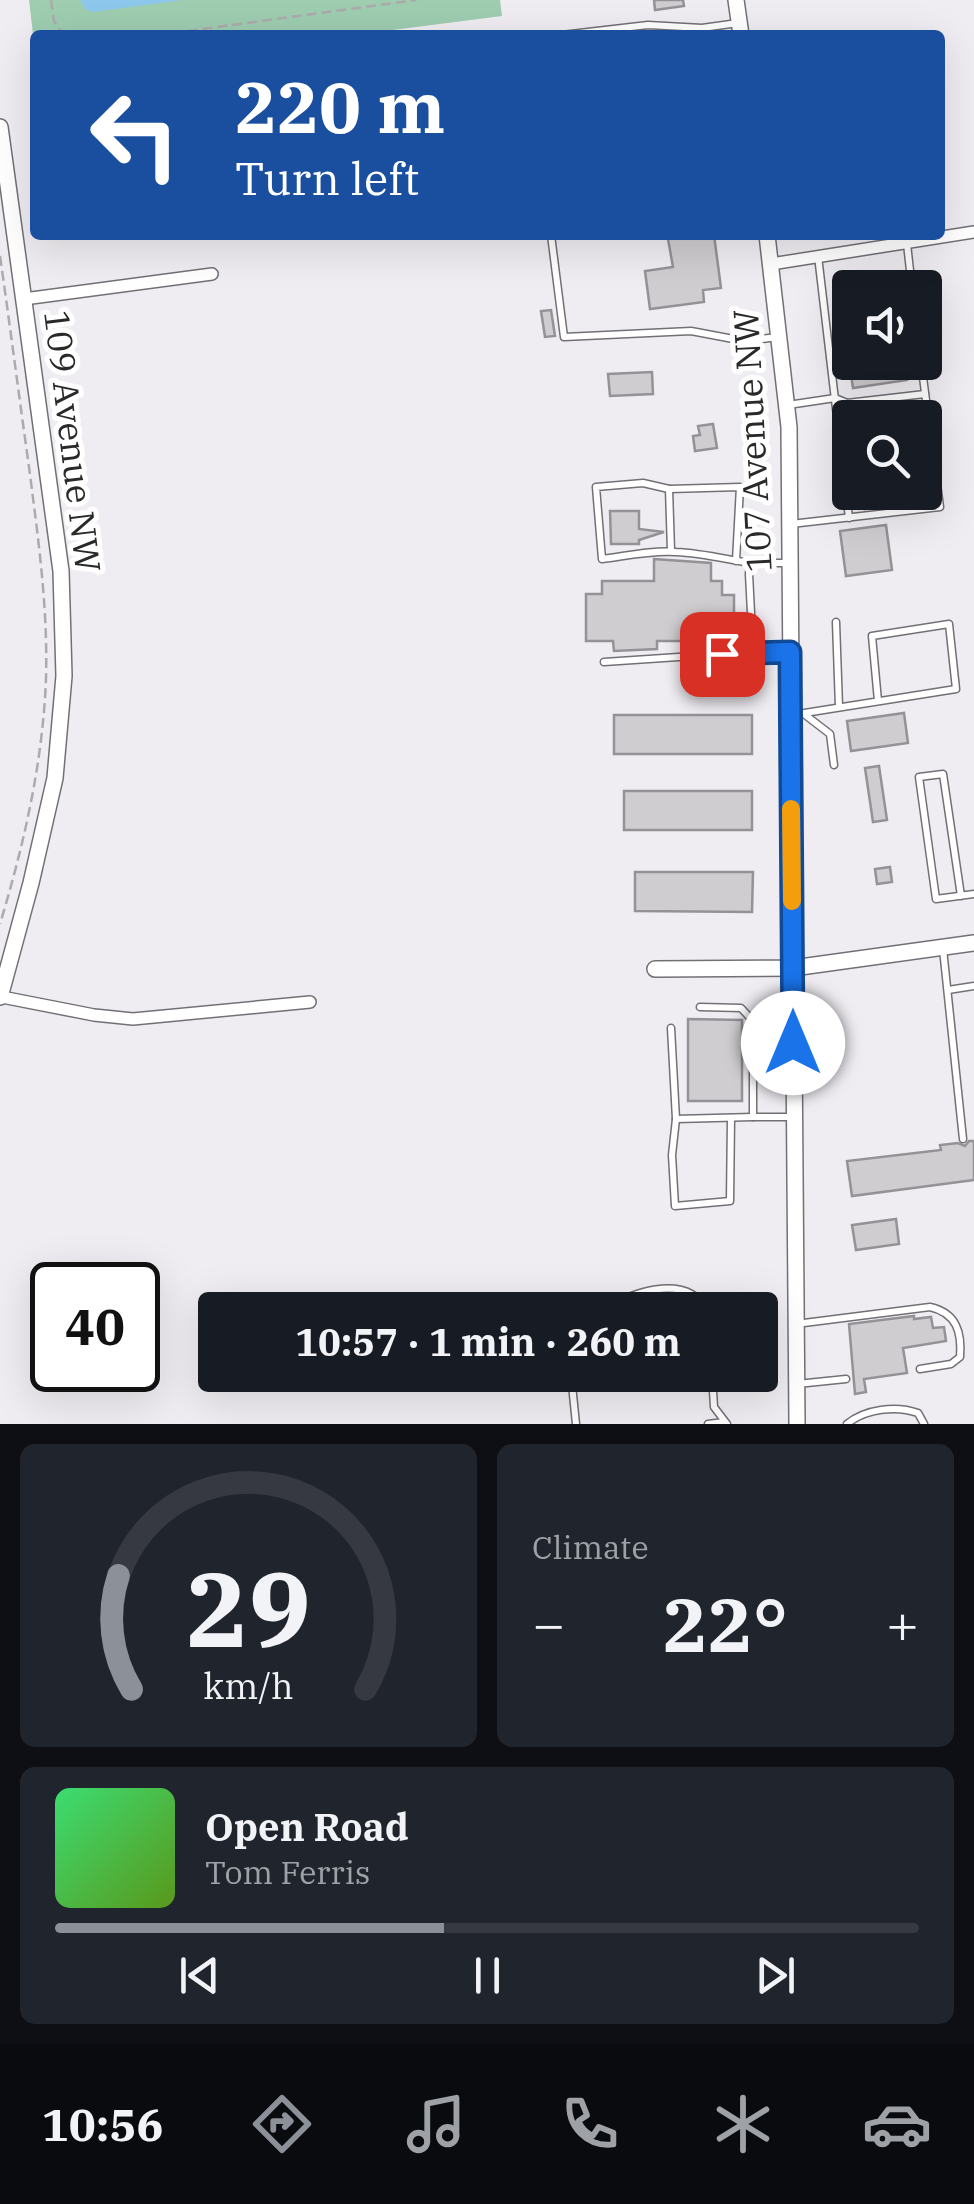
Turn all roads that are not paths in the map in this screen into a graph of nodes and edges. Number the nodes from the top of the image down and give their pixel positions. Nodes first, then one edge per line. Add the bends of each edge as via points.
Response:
1 (736, 0) edge
2 (740, 29) edge
3 (605, 30) edge
4 (0, 127) edge
5 (974, 232) edge
6 (945, 237) edge
7 (551, 240) edge
8 (769, 240) edge
9 (925, 240) edge
10 (906, 243) junction
11 (818, 256) junction
12 (771, 264) junction
13 (910, 270) edge
14 (212, 274) dead end
15 (24, 299) junction
16 (780, 336) junction
17 (923, 380) edge
18 (925, 394) junction
19 (834, 398) junction
20 (787, 406) junction
21 (669, 488) junction
22 (848, 518) junction
23 (790, 524) junction
24 (672, 551) junction
25 (736, 561) junction
26 (750, 563) junction
27 (790, 563) junction
28 (836, 622) dead end
29 (753, 652) junction
30 (790, 652) junction
31 (604, 662) dead end
32 (878, 702) junction
33 (840, 708) junction
34 (796, 714) junction
35 (834, 764) dead end
36 (974, 894) edge
37 (961, 896) junction
38 (974, 944) edge
39 (943, 948) junction
40 (792, 968) junction
41 (655, 969) dead end
42 (974, 986) edge
43 (948, 990) junction
44 (1, 997) edge
45 (310, 1002) dead end
46 (700, 1007) dead end
47 (671, 1028) dead end
48 (753, 1117) junction
49 (731, 1118) junction
50 (793, 1118) junction
51 (676, 1119) junction
52 (963, 1139) dead end
53 (645, 1292) edge
54 (679, 1292) edge
55 (795, 1324) junction
56 (920, 1369) dead end
57 (846, 1379) dead end
58 (795, 1384) junction
59 (573, 1392) edge
60 (713, 1392) edge
61 (726, 1423) edge
62 (576, 1424) edge
63 (708, 1424) edge
64 (797, 1424) edge
65 (848, 1424) edge
66 (924, 1424) edge

1 - 2 street
2 - 3 lane
4 - 15 street, 109 Avenue NW
5 - 6 street
7 - 16 lane via 564,336
8 - 12 street, 107 Avenue NW
9 - 10 street
10 - 11 street
10 - 13 lane
11 - 12 street
11 - 19 lane
12 - 16 street, 107 Avenue NW
14 - 15 street
15 - 44 street, 109 Avenue NW via 61,570 64,676 55,778
16 - 20 street, 107 Avenue NW
17 - 18 lane
18 - 19 lane via 847,403
18 - 22 lane via 940,507
19 - 20 lane
19 - 22 lane
20 - 23 street, 107 Avenue NW
21 - 24 lane
21 - 24 lane via 643,482 596,487 602,559
21 - 25 lane via 740,487
22 - 23 lane
23 - 27 street, 107 Avenue NW
24 - 25 lane
25 - 26 lane
26 - 27 lane
26 - 29 lane
27 - 30 street, 107 Avenue NW
28 - 33 lane
29 - 30 lane
29 - 31 lane
30 - 34 street, 107 Avenue NW
32 - 32 lane via 956,689 950,624 872,636
32 - 33 lane
33 - 34 lane
34 - 35 lane via 830,734
34 - 40 street, 107 Avenue NW
36 - 37 lane
37 - 37 lane via 936,899 918,778 943,774
38 - 39 street
39 - 40 street
39 - 43 lane
40 - 41 street
40 - 50 street, 107 Avenue NW
42 - 43 lane
43 - 52 lane
44 - 45 street via 133,1018
46 - 48 lane via 741,1008 753,1021
47 - 51 lane
48 - 49 lane
48 - 50 lane
49 - 51 lane
49 - 51 lane via 730,1202 675,1206
50 - 55 street, 107 Avenue NW
53 - 54 lane
55 - 56 lane via 940,1309 959,1330 960,1358
55 - 58 street, 107 Avenue NW
57 - 58 lane
58 - 64 street, 107 Avenue NW
59 - 62 lane
60 - 61 lane
61 - 63 lane
65 - 66 lane via 864,1413 900,1409 918,1413

